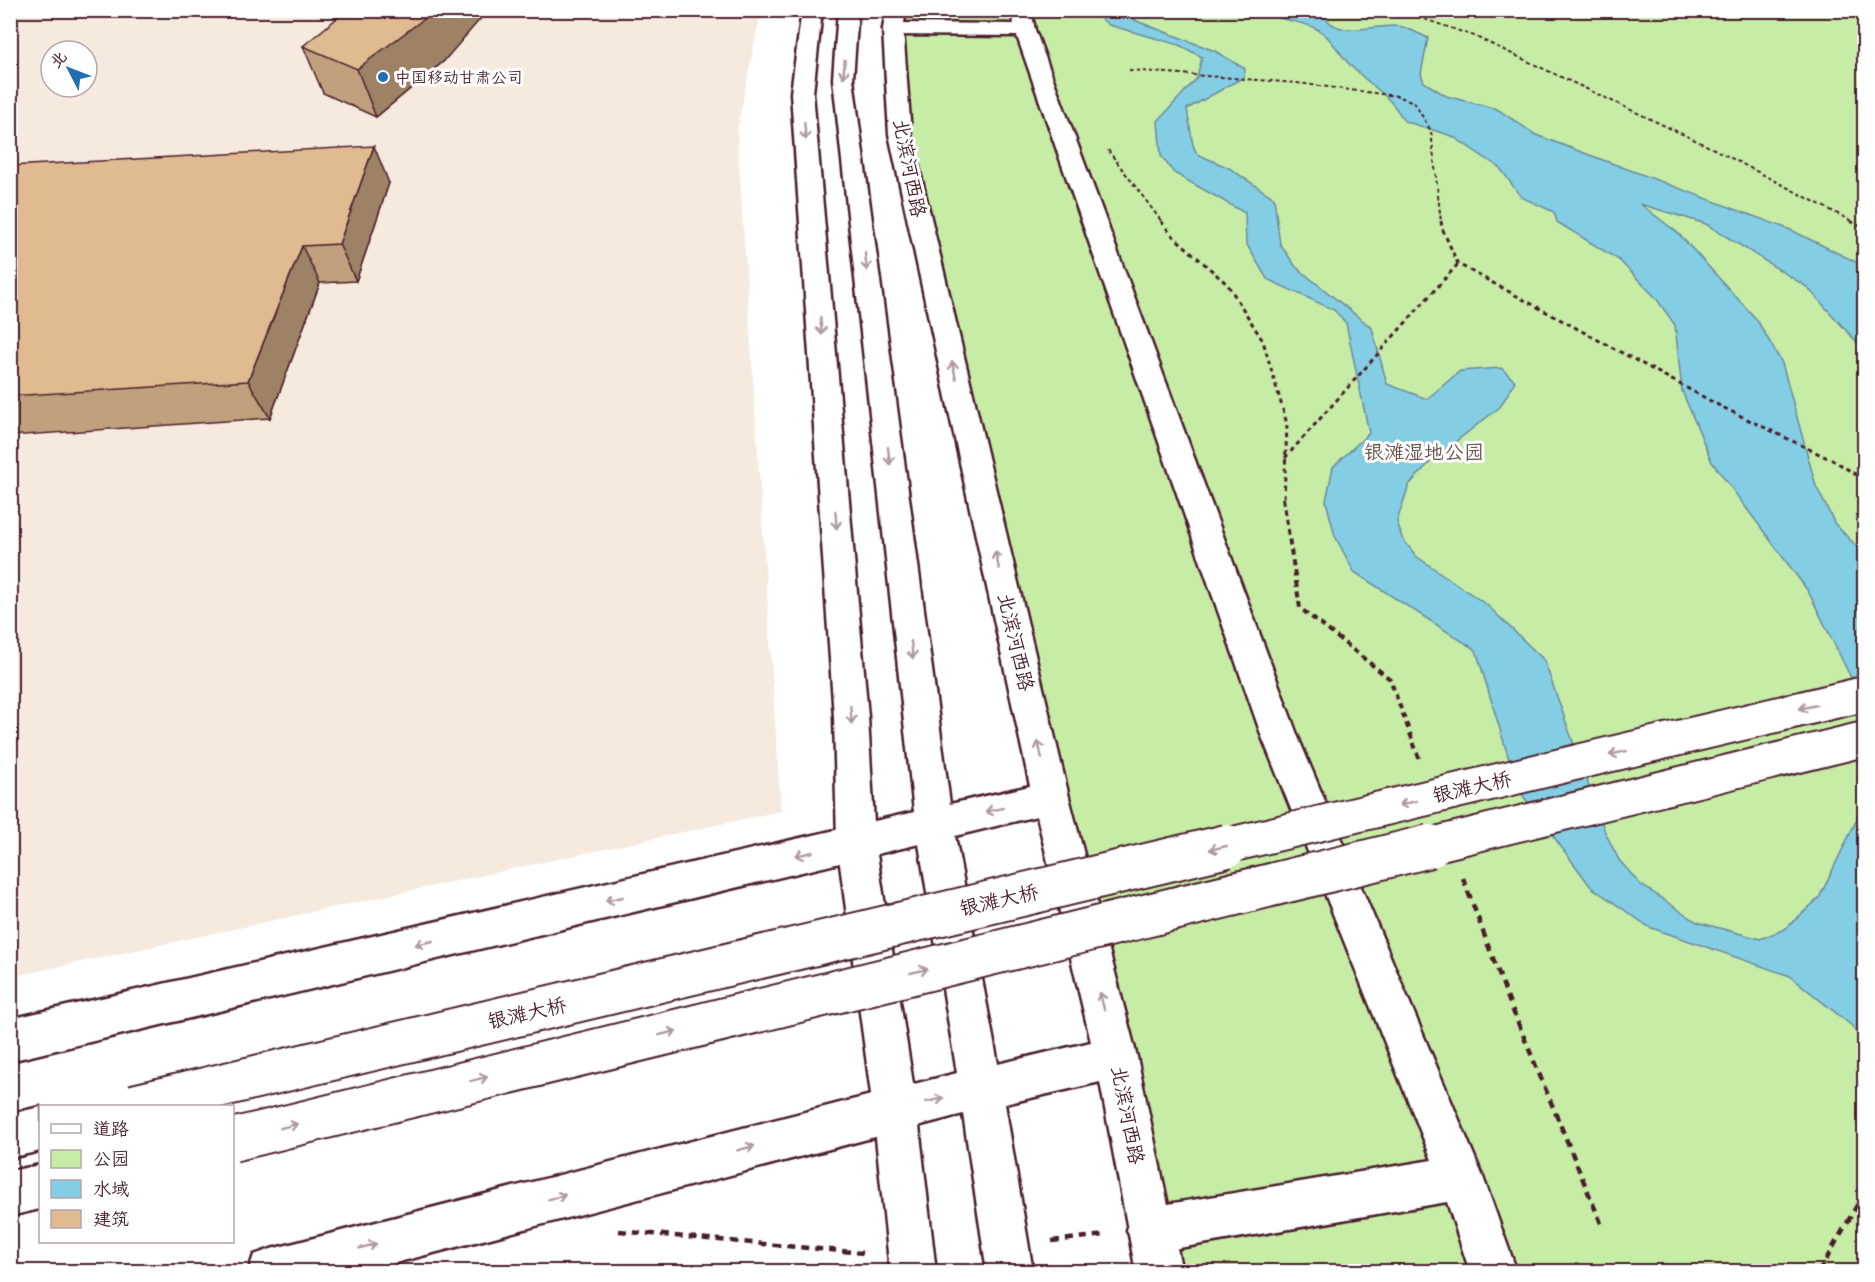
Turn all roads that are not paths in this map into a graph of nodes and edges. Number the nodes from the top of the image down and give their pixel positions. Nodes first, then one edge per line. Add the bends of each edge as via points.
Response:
1 (812, 10) edge
2 (848, 10) edge
3 (894, 20) edge
4 (1023, 20) edge
5 (1864, 694) edge
6 (1864, 740) edge
7 (1051, 797) junction
8 (934, 824) junction
9 (856, 842) junction
10 (10, 1040) edge
11 (1116, 1057) junction
12 (981, 1089) junction
13 (142, 1105) edge
14 (895, 1109) junction
15 (39, 1129) edge
16 (10, 1136) edge
17 (234, 1140) edge
18 (1461, 1177) junction
19 (39, 1187) edge
20 (10, 1194) edge
21 (1155, 1251) edge
22 (1008, 1259) edge
23 (912, 1264) edge
24 (271, 1272) edge
25 (1494, 1272) edge

1 -> 9 main road via 802,93 851,717
2 -> 8 main road via 843,79
3 - 4 main road
7 -> 3 main road, 北滨河西路 via 900,134
4 - 18 main road via 1280,737
5 -> 13 main road, 银滩大桥, bridge
17 -> 6 main road, bridge
7 -> 8 main road
11 -> 7 main road, 北滨河西路
8 - 9 main road
8 - 12 main road
9 -> 10 main road
9 - 14 main road
11 - 12 main road
11 - 21 main road, 北滨河西路
14 -> 12 main road
12 - 22 main road
14 - 23 main road
24 -> 14 main road
15 - 16 main road
18 - 21 main road
18 - 25 main road
19 - 20 main road

